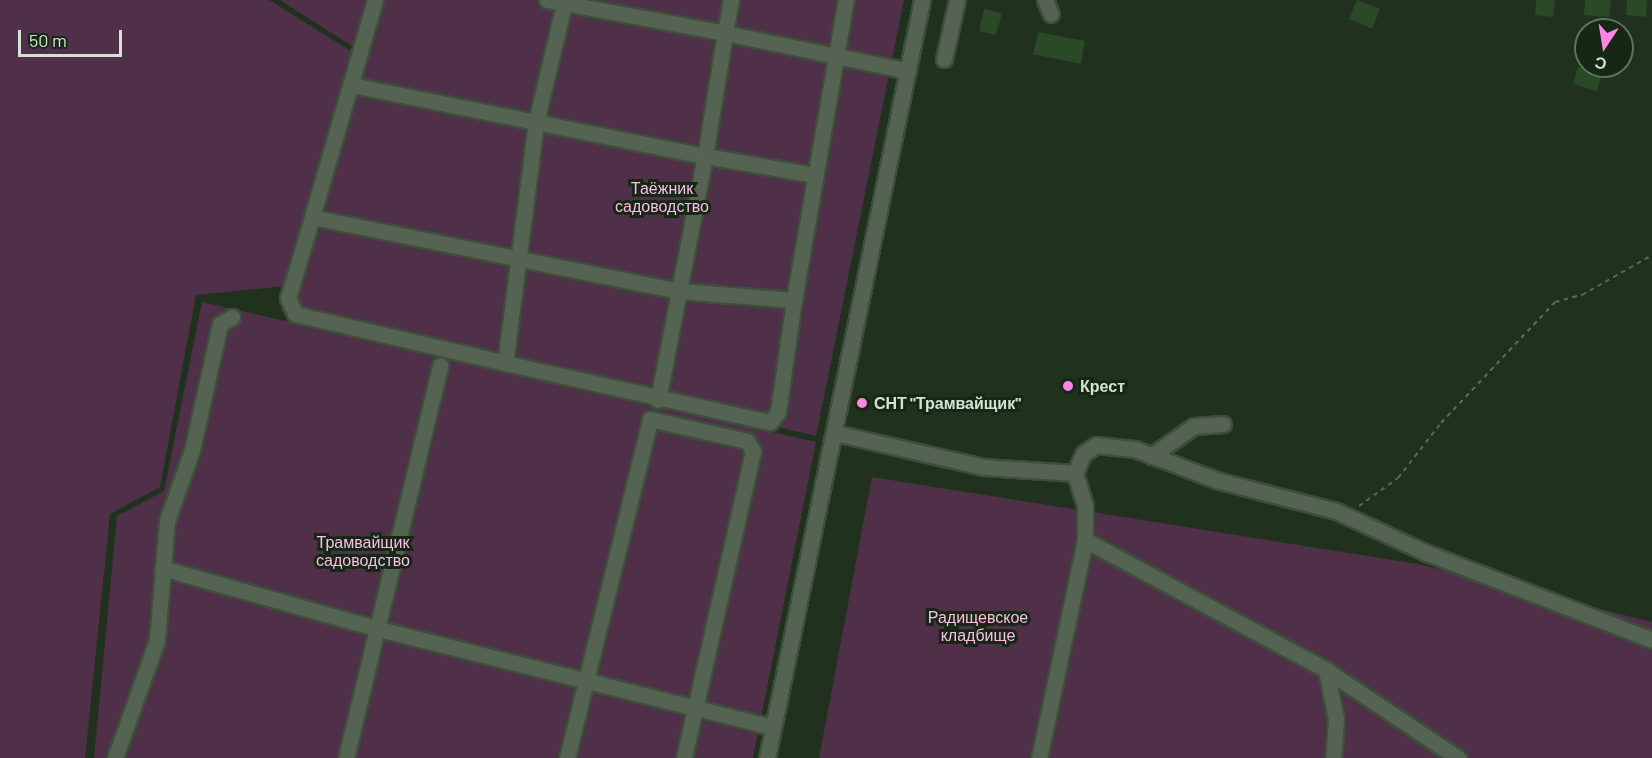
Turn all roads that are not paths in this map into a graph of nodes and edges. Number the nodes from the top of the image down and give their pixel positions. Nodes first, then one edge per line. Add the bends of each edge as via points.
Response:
1 (375, 0) edge
2 (547, 0) edge
3 (731, 0) edge
4 (846, 0) edge
5 (922, 0) edge
6 (957, 0) edge
7 (565, 2) edge
8 (725, 33) junction
9 (834, 56) junction
10 (945, 59) dead end
11 (908, 70) junction
12 (352, 86) junction
13 (536, 122) junction
14 (705, 156) junction
15 (815, 175) junction
16 (312, 217) junction
17 (522, 255) junction
18 (680, 291) junction
19 (794, 300) junction
20 (232, 317) dead end
21 (505, 363) junction
22 (440, 365) dead end
23 (658, 400) junction
24 (1223, 424) dead end
25 (836, 433) junction
26 (1151, 456) junction
27 (1075, 473) junction
28 (1085, 540) junction
29 (162, 568) junction
30 (379, 629) junction
31 (1652, 640) edge
32 (1326, 670) junction
33 (585, 682) junction
34 (694, 708) junction
35 (773, 727) junction
36 (115, 758) edge
37 (346, 758) edge
38 (567, 758) edge
39 (684, 758) edge
40 (767, 758) edge
41 (1039, 758) edge
42 (1333, 758) edge
43 (1458, 758) edge

1 - 12 street
2 - 7 street
3 - 8 street
4 - 9 street
5 - 11 street
6 - 10 street
7 - 8 street
7 - 13 street
8 - 9 street
8 - 14 street
9 - 11 street
9 - 15 street
11 - 25 street
12 - 13 street
12 - 16 street
13 - 14 street
13 - 17 street
14 - 15 street
14 - 18 street
15 - 19 street
16 - 17 street
16 - 21 street via 288,298 295,314
17 - 18 street
17 - 21 street
18 - 19 street
18 - 23 street
19 - 23 street via 778,412 770,422
20 - 29 street via 220,324 192,450 167,521
21 - 23 street
22 - 30 street
24 - 26 street via 1194,426
25 - 27 street via 984,467
25 - 35 street
26 - 27 street via 1096,445 1083,454
26 - 31 street via 1215,480 1346,516 1427,553
27 - 28 street via 1085,506
28 - 32 street
28 - 41 street
29 - 30 street
29 - 36 street via 157,640
30 - 33 street
30 - 37 street
32 - 42 street via 1336,719
32 - 43 street
33 - 34 street
33 - 34 street via 650,419 747,441 753,451
33 - 38 street
34 - 35 street
34 - 39 street
35 - 40 street

